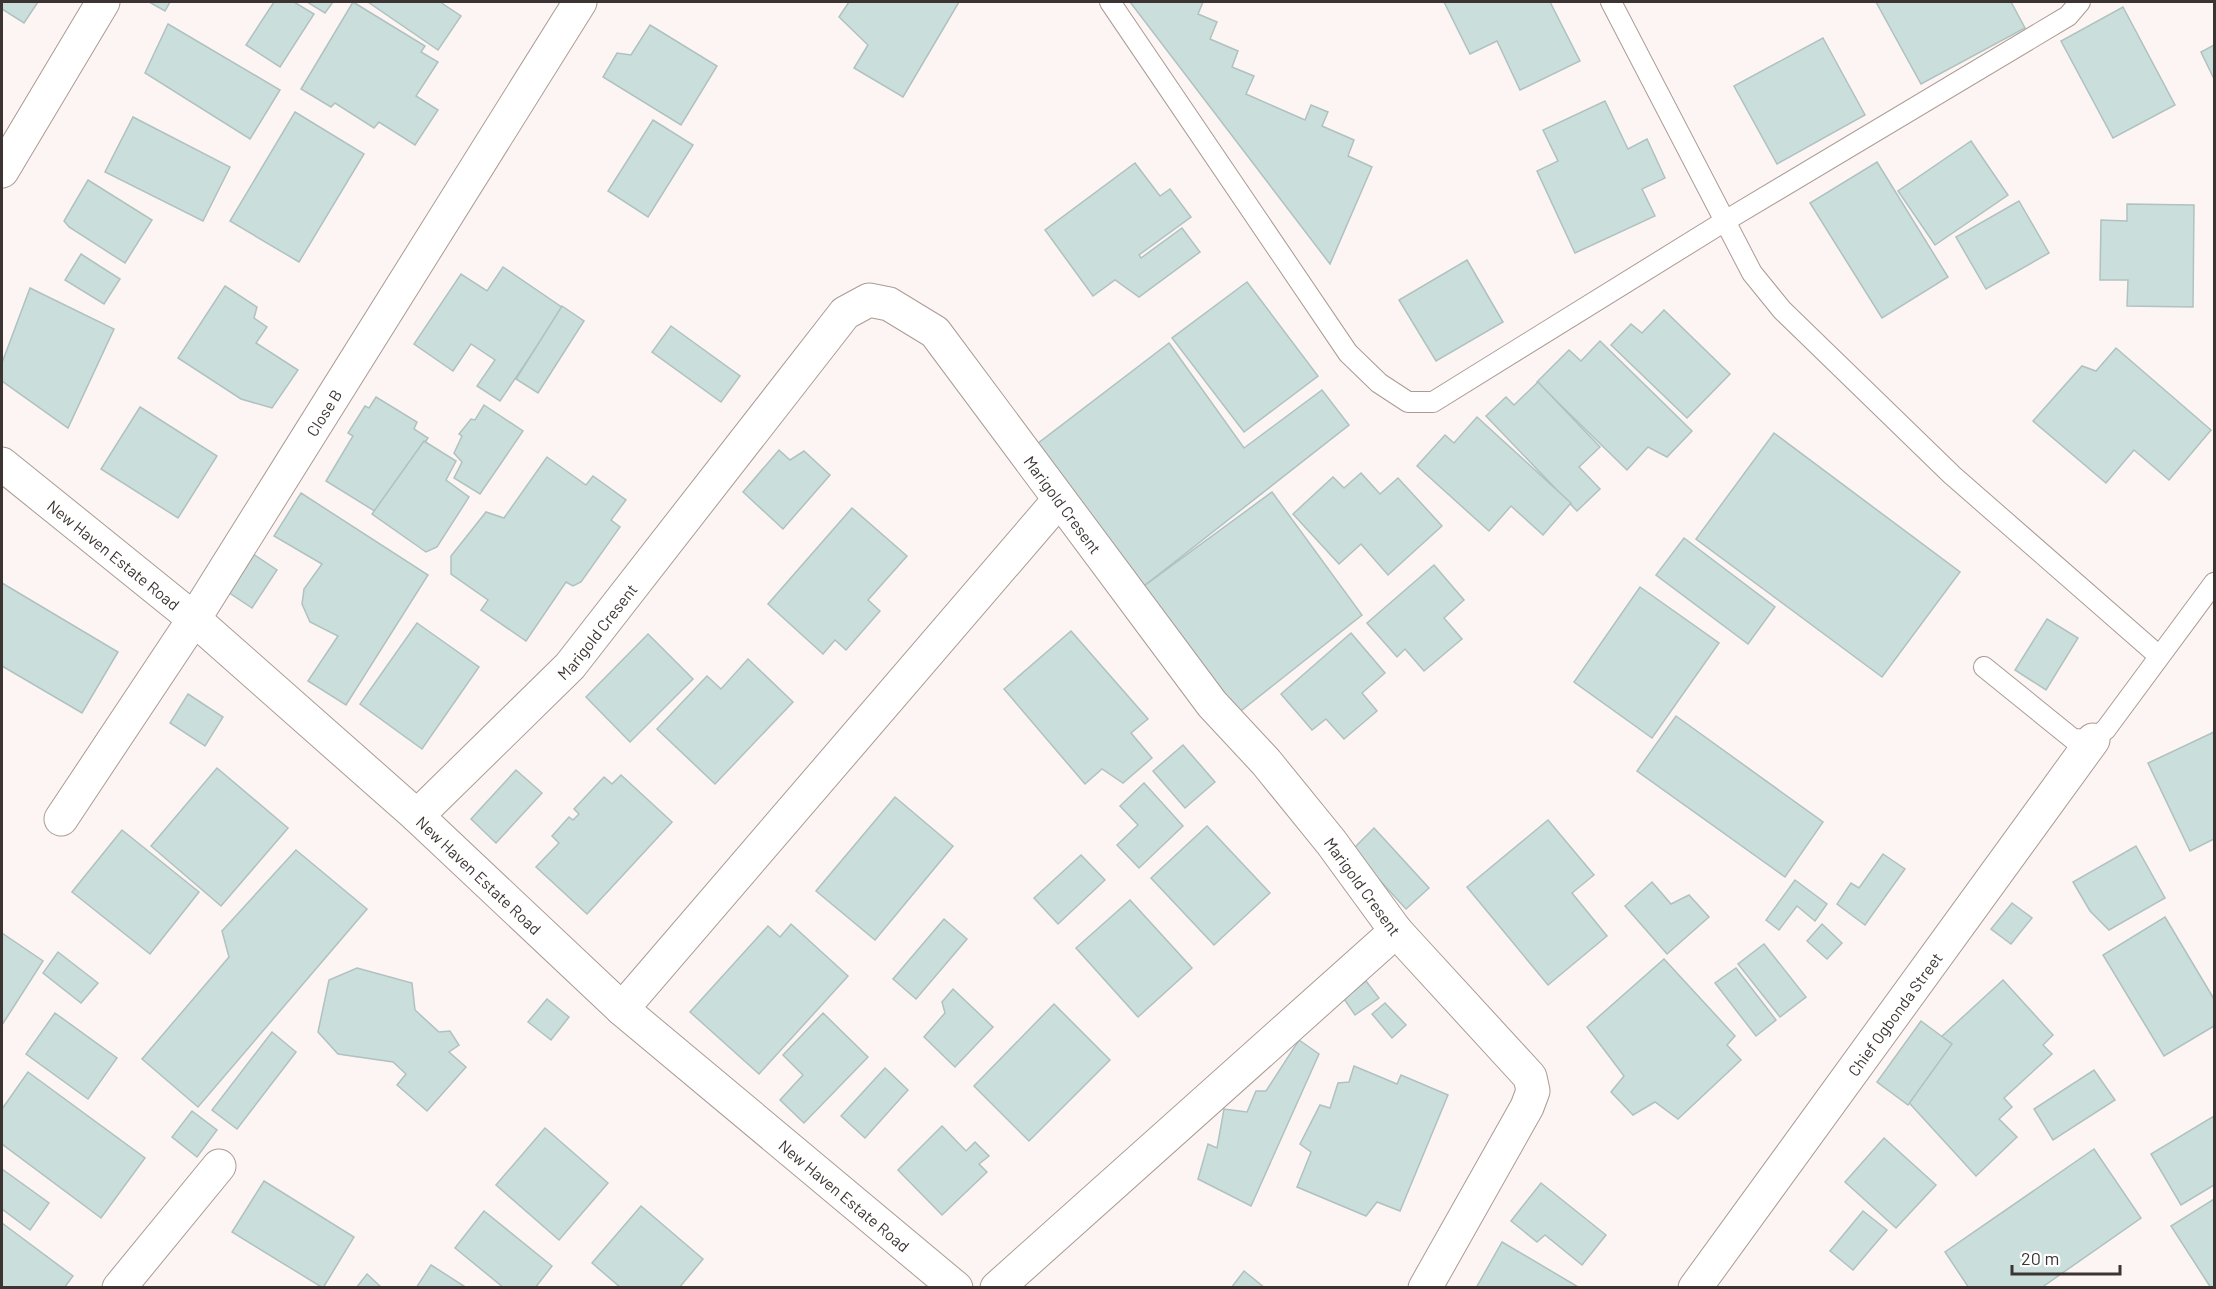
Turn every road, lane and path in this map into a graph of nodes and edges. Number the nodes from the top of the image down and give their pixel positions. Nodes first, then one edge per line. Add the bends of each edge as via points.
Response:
1 (103, 2) edge
2 (580, 2) edge
3 (1110, 2) edge
4 (1611, 2) edge
5 (2080, 2) edge
6 (2, 171) edge
7 (1725, 221) junction
8 (2, 464) edge
9 (1059, 500) junction
10 (2214, 583) edge
11 (194, 619) junction
12 (2160, 656) junction
13 (1984, 667) dead end
14 (2093, 740) junction
15 (417, 816) junction
16 (61, 819) dead end
17 (1396, 932) junction
18 (622, 1008) junction
19 (219, 1166) dead end
20 (120, 1287) edge
21 (956, 1287) edge
22 (997, 1287) edge
23 (1425, 1287) edge
24 (1695, 1287) edge

1 - 6 street
2 - 11 street, Close B
3 - 7 lane via 1348,352 1379,383 1407,402 1433,402
4 - 7 lane
5 - 7 lane via 2068,16
7 - 12 lane via 1752,273 1782,310 1952,476
8 - 11 street, New Haven Estate Road
9 - 15 street, Marigold Cresent via 935,332 889,304 869,300 845,313 570,666
9 - 17 street, Marigold Cresent via 1212,704 1266,762 1331,842
9 - 18 street
10 - 12 lane
11 - 15 street, New Haven Estate Road
11 - 16 street, Close B
12 - 14 lane via 2106,729
13 - 14 lane via 2073,739
14 - 24 street, Chief Ogbonda Street
15 - 18 street, New Haven Estate Road
17 - 22 street
17 - 23 street, Marigold Cresent via 1530,1077 1533,1091
18 - 21 street, New Haven Estate Road
19 - 20 street

